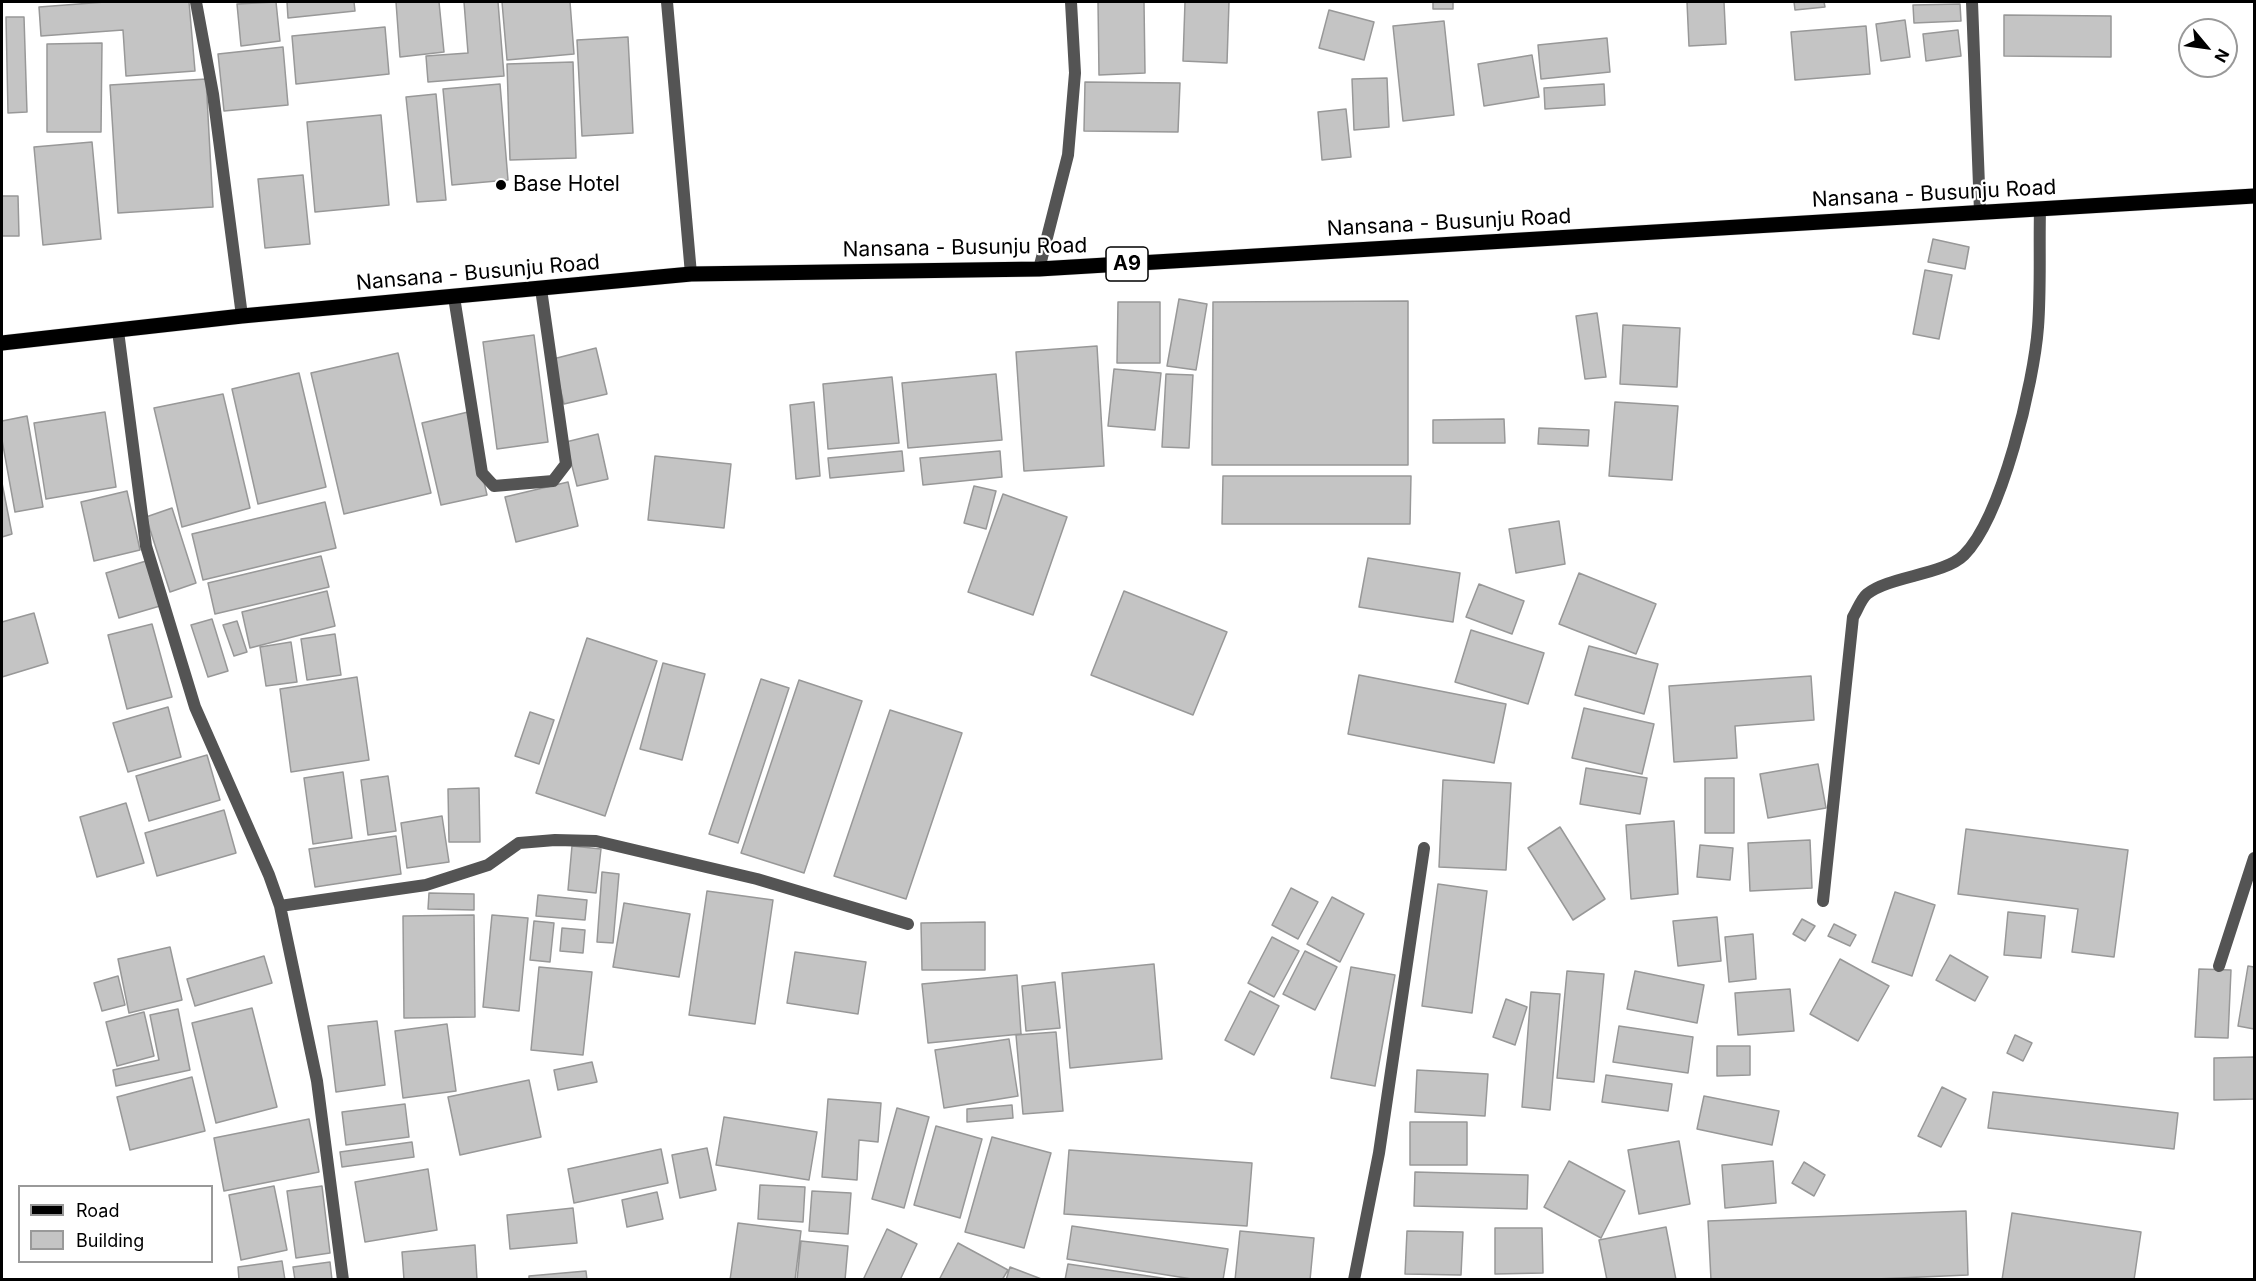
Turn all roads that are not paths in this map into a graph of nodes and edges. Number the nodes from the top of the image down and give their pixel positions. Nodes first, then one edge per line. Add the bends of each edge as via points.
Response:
1 (196, 2) edge
2 (667, 2) edge
3 (1071, 2) edge
4 (1972, 2) edge
5 (2254, 196) edge
6 (2040, 208) junction
7 (1980, 212) junction
8 (1039, 269) junction
9 (692, 274) junction
10 (541, 289) junction
11 (454, 297) junction
12 (242, 316) junction
13 (118, 332) junction
14 (2, 343) edge
15 (1424, 848) dead end
16 (2254, 858) edge
17 (1823, 901) dead end
18 (280, 906) junction
19 (909, 924) dead end
20 (2219, 966) dead end
21 (343, 1280) edge
22 (1354, 1280) edge

1 - 12 street via 213,94
2 - 9 street
3 - 8 street via 1075,74 1068,155
4 - 7 street
5 - 6 main road, Nansana - Busunju Road / A9
6 - 7 main road, Nansana - Busunju Road / A9
6 - 17 street via 2038,329 2004,480 1982,533 1962,557 1866,595 1853,617
7 - 8 main road, Nansana - Busunju Road / A9
8 - 9 main road, Nansana - Busunju Road / A9
9 - 10 main road, Nansana - Busunju Road / A9
10 - 11 main road, Nansana - Busunju Road / A9
10 - 11 street via 566,464 553,481 494,486 482,473
11 - 12 main road, Nansana - Busunju Road / A9
12 - 13 main road, Nansana - Busunju Road / A9
13 - 14 main road, Nansana - Busunju Road / A9
13 - 18 street via 146,546 195,707
15 - 22 street via 1379,1153
16 - 20 street
18 - 19 street via 426,885 488,865 519,843 555,840 596,842 757,879
18 - 21 street via 317,1081

